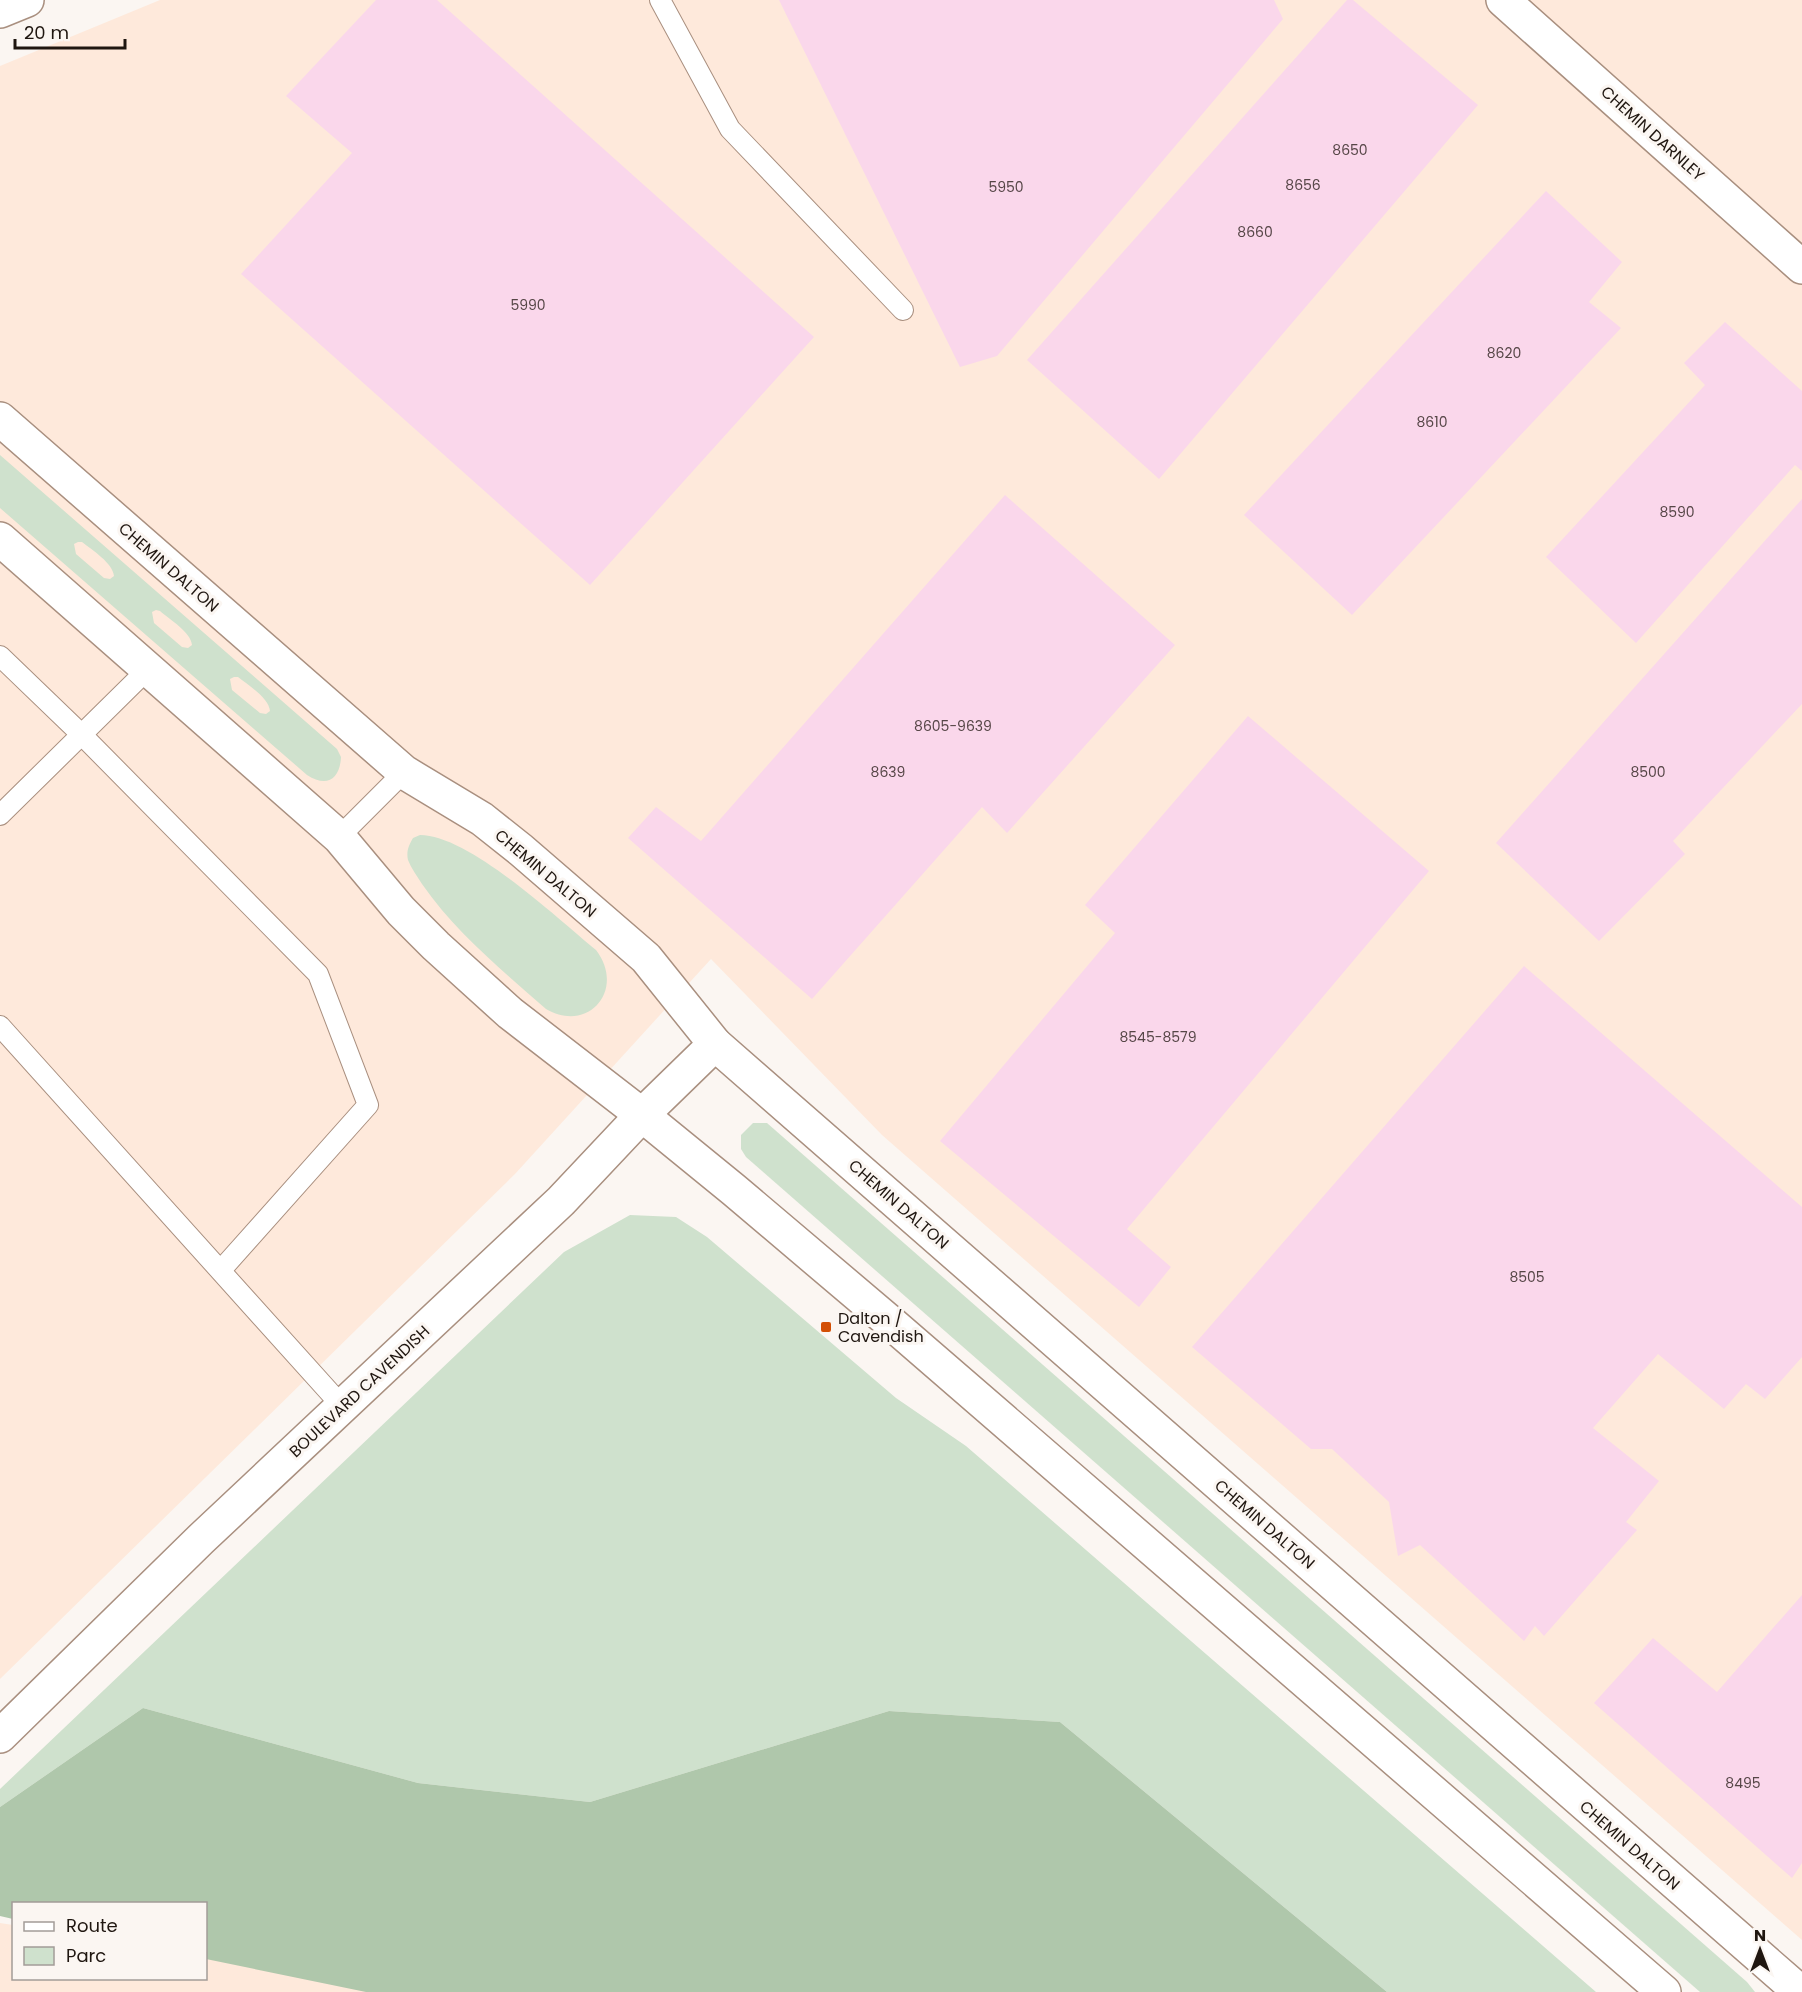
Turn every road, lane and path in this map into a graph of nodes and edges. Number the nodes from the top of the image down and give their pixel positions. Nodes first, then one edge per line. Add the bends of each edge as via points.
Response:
1 (27, 0) edge
2 (660, 0) edge
3 (1503, 0) edge
4 (0, 11) edge
5 (1802, 267) edge
6 (903, 310) dead end
7 (0, 419) edge
8 (0, 539) edge
9 (0, 656) edge
10 (148, 669) junction
11 (81, 734) junction
12 (404, 772) junction
13 (0, 815) edge
14 (339, 837) junction
15 (0, 1026) edge
16 (716, 1044) junction
17 (642, 1115) junction
18 (220, 1270) junction
19 (342, 1406) junction
20 (0, 1736) edge
21 (1799, 1988) edge
22 (1664, 1992) edge

1 - 4 street
2 - 6 lane via 730,129
3 - 5 street, CHEMIN DARNLEY
7 - 12 street, CHEMIN DALTON
8 - 10 street
9 - 11 lane
10 - 11 lane
10 - 14 street
11 - 13 lane
11 - 18 lane via 318,974 368,1105
12 - 14 lane
12 - 16 street, CHEMIN DALTON via 482,819 628,942 646,958
14 - 17 street via 400,911 436,946 510,1012
15 - 18 lane
16 - 17 street, BOULEVARD CAVENDISH
16 - 21 street, CHEMIN DALTON
17 - 19 street, BOULEVARD CAVENDISH via 561,1201
17 - 22 street via 882,1315
18 - 19 lane
19 - 20 street, BOULEVARD CAVENDISH

